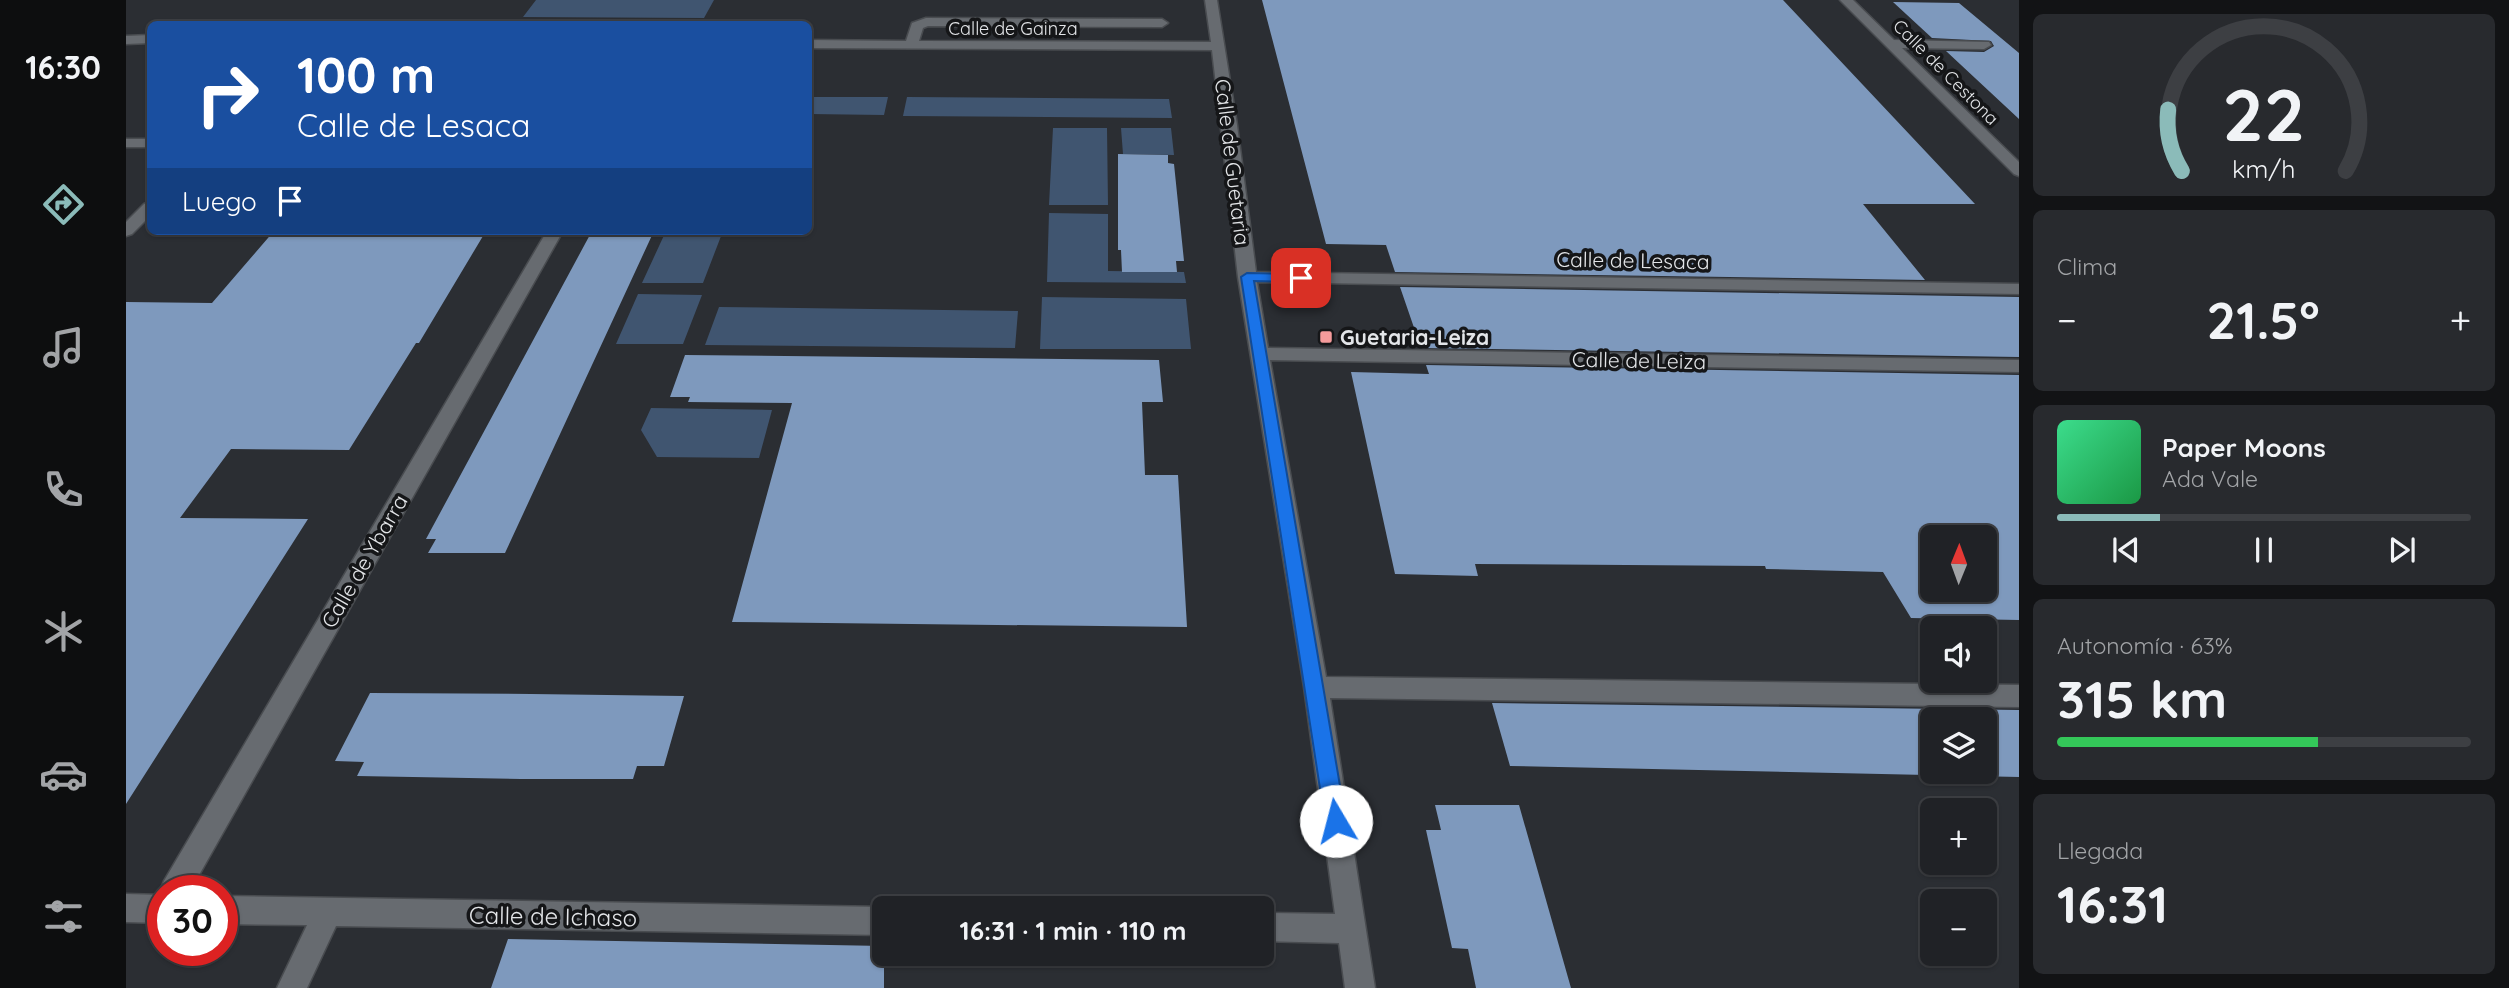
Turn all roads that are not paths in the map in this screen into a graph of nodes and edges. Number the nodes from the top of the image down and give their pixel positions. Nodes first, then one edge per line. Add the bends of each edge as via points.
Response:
1 (1211, 0) edge
2 (1846, 0) edge
3 (1162, 23) dead end
4 (147, 39) edge
5 (126, 40) edge
6 (812, 44) edge
7 (1890, 44) junction
8 (911, 45) junction
9 (1984, 45) dead end
10 (1217, 46) junction
11 (126, 143) edge
12 (147, 143) edge
13 (2019, 171) edge
14 (147, 210) edge
15 (126, 231) edge
16 (553, 235) edge
17 (1247, 277) junction
18 (2019, 289) edge
19 (1259, 354) junction
20 (2019, 366) edge
21 (1316, 687) junction
22 (2019, 696) edge
23 (183, 875) edge
24 (126, 908) edge
25 (147, 909) edge
26 (238, 910) edge
27 (328, 912) junction
28 (872, 921) edge
29 (1274, 927) edge
30 (1352, 929) junction
31 (292, 988) edge
32 (1360, 988) edge

1 - 10 street, Calle de Guetaria
2 - 7 street, Calle de Cestona
3 - 8 street via 926,22 918,26
4 - 5 street
6 - 8 street, Calle de Gainza
7 - 9 street
7 - 13 street, Calle de Cestona
8 - 10 street, Calle de Gainza
10 - 17 street, Calle de Guetaria
11 - 12 street
14 - 15 street
16 - 23 street, Calle de Ybarra
17 - 18 street, Calle de Lesaca
17 - 19 street, Calle de Guetaria
19 - 20 street, Calle de Leiza
19 - 21 street, Calle de Guetaria
21 - 22 street
21 - 30 street, Calle de Guetaria
24 - 25 street
26 - 27 street, Calle de Ichaso
27 - 28 street, Calle de Ichaso
27 - 31 street
29 - 30 street
30 - 32 street, Calle de Guetaria

